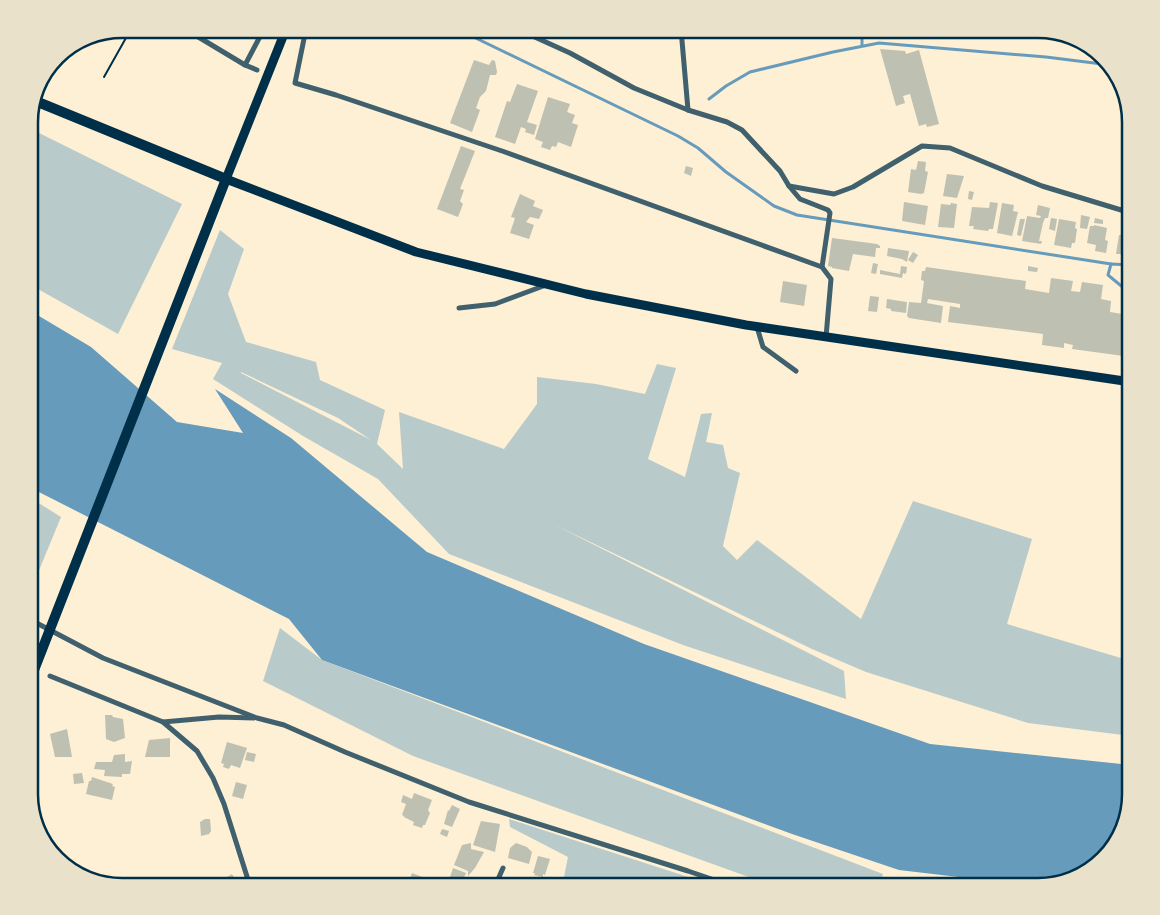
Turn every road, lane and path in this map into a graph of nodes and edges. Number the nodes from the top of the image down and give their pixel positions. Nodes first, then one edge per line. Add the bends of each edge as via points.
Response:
1 (126, 38) edge
2 (200, 38) edge
3 (259, 38) edge
4 (282, 38) edge
5 (304, 38) edge
6 (537, 38) edge
7 (682, 38) edge
8 (245, 65) junction
9 (257, 70) dead end
10 (104, 77) dead end
11 (40, 103) edge
12 (688, 110) junction
13 (226, 179) junction
14 (789, 186) junction
15 (1122, 209) edge
16 (822, 267) junction
17 (548, 284) junction
18 (459, 308) dead end
19 (757, 327) junction
20 (826, 337) junction
21 (796, 372) dead end
22 (1122, 381) edge
23 (38, 624) edge
24 (49, 631) junction
25 (38, 660) edge
26 (50, 676) dead end
27 (257, 718) junction
28 (163, 722) junction
29 (503, 868) dead end
30 (247, 878) edge
31 (499, 878) edge
32 (709, 878) edge

1 - 10 path
2 - 8 street
3 - 8 street
4 - 13 main road
5 - 16 street via 295,83 505,152
6 - 12 street via 634,88
7 - 12 street
8 - 9 street
11 - 13 main road
12 - 14 street via 742,130 780,171
13 - 17 main road via 416,252
13 - 24 main road
14 - 15 street via 834,194 853,187 922,146 950,148 1042,186
14 - 16 street via 800,199 830,213
16 - 20 street via 831,279
17 - 18 street via 495,304
17 - 19 main road
19 - 20 main road
19 - 21 street via 763,346
20 - 22 main road
23 - 24 street
24 - 25 main road
24 - 27 street via 103,658
26 - 28 street
27 - 28 street via 219,717
27 - 32 street via 284,725 469,802
28 - 30 street via 197,752 213,778
29 - 31 street

